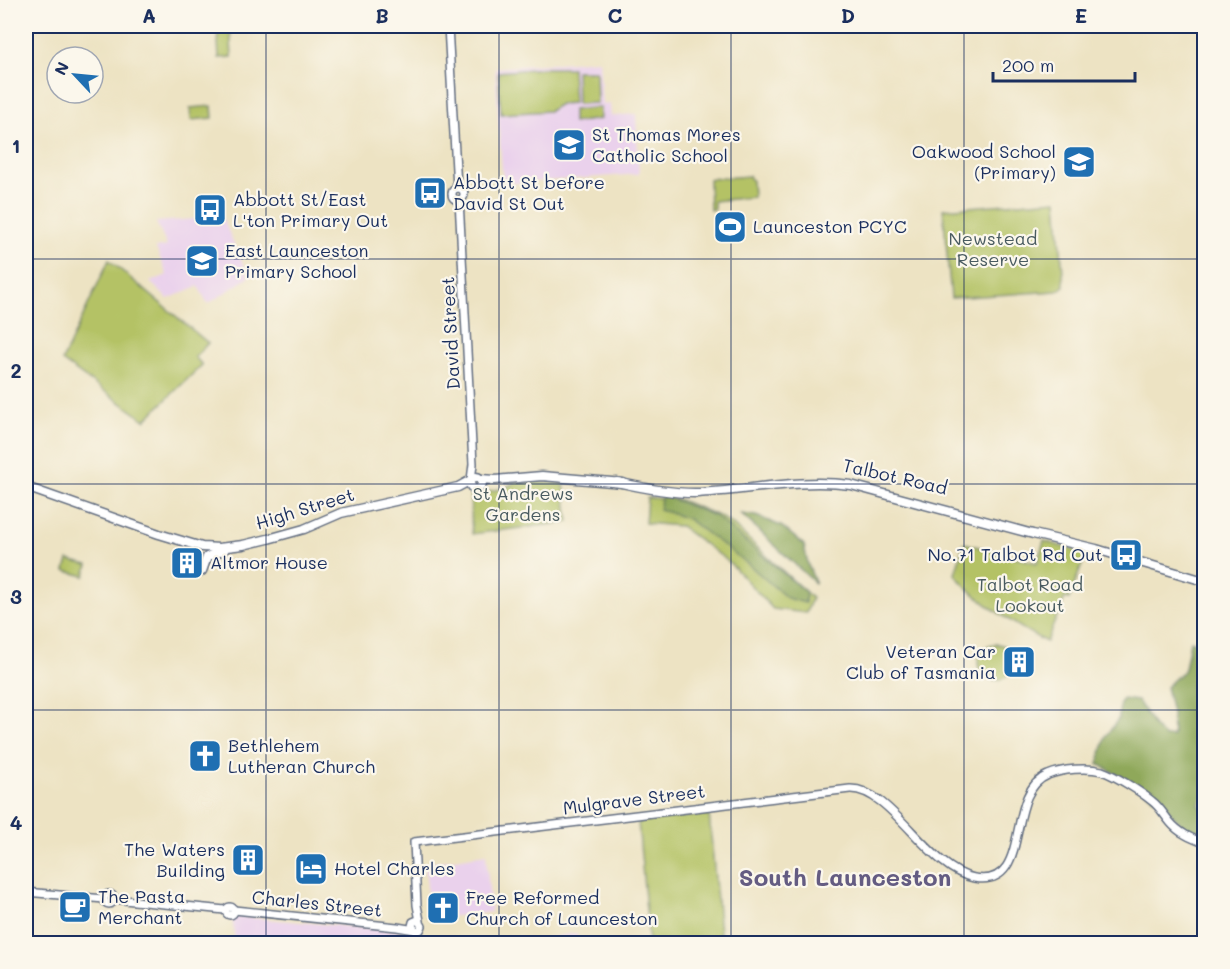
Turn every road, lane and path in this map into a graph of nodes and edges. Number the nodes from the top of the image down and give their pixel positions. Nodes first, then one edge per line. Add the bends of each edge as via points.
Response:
1 (448, 26) edge
2 (476, 482) junction
3 (26, 487) edge
4 (230, 547) junction
5 (202, 571) dead end
6 (1204, 581) edge
7 (1204, 843) edge
8 (26, 892) edge
9 (417, 925) joint

1 - 2 street, David Street via 457,188 464,192 459,200
2 - 4 main road, High Street via 341,513 300,531
2 - 6 main road, Talbot Road via 542,476 692,490 851,485 1128,557
3 - 4 main road, High Street via 190,544
4 - 5 main road via 207,557
7 - 9 street, Mulgrave Street via 1181,833 1152,801 1105,772 1052,773 1035,782 1027,793 1008,864 994,875 977,878 948,866 883,805 858,789 414,842
8 - 9 street, Charles Street via 104,899 110,904 114,899 225,910 229,915 234,910 398,927

